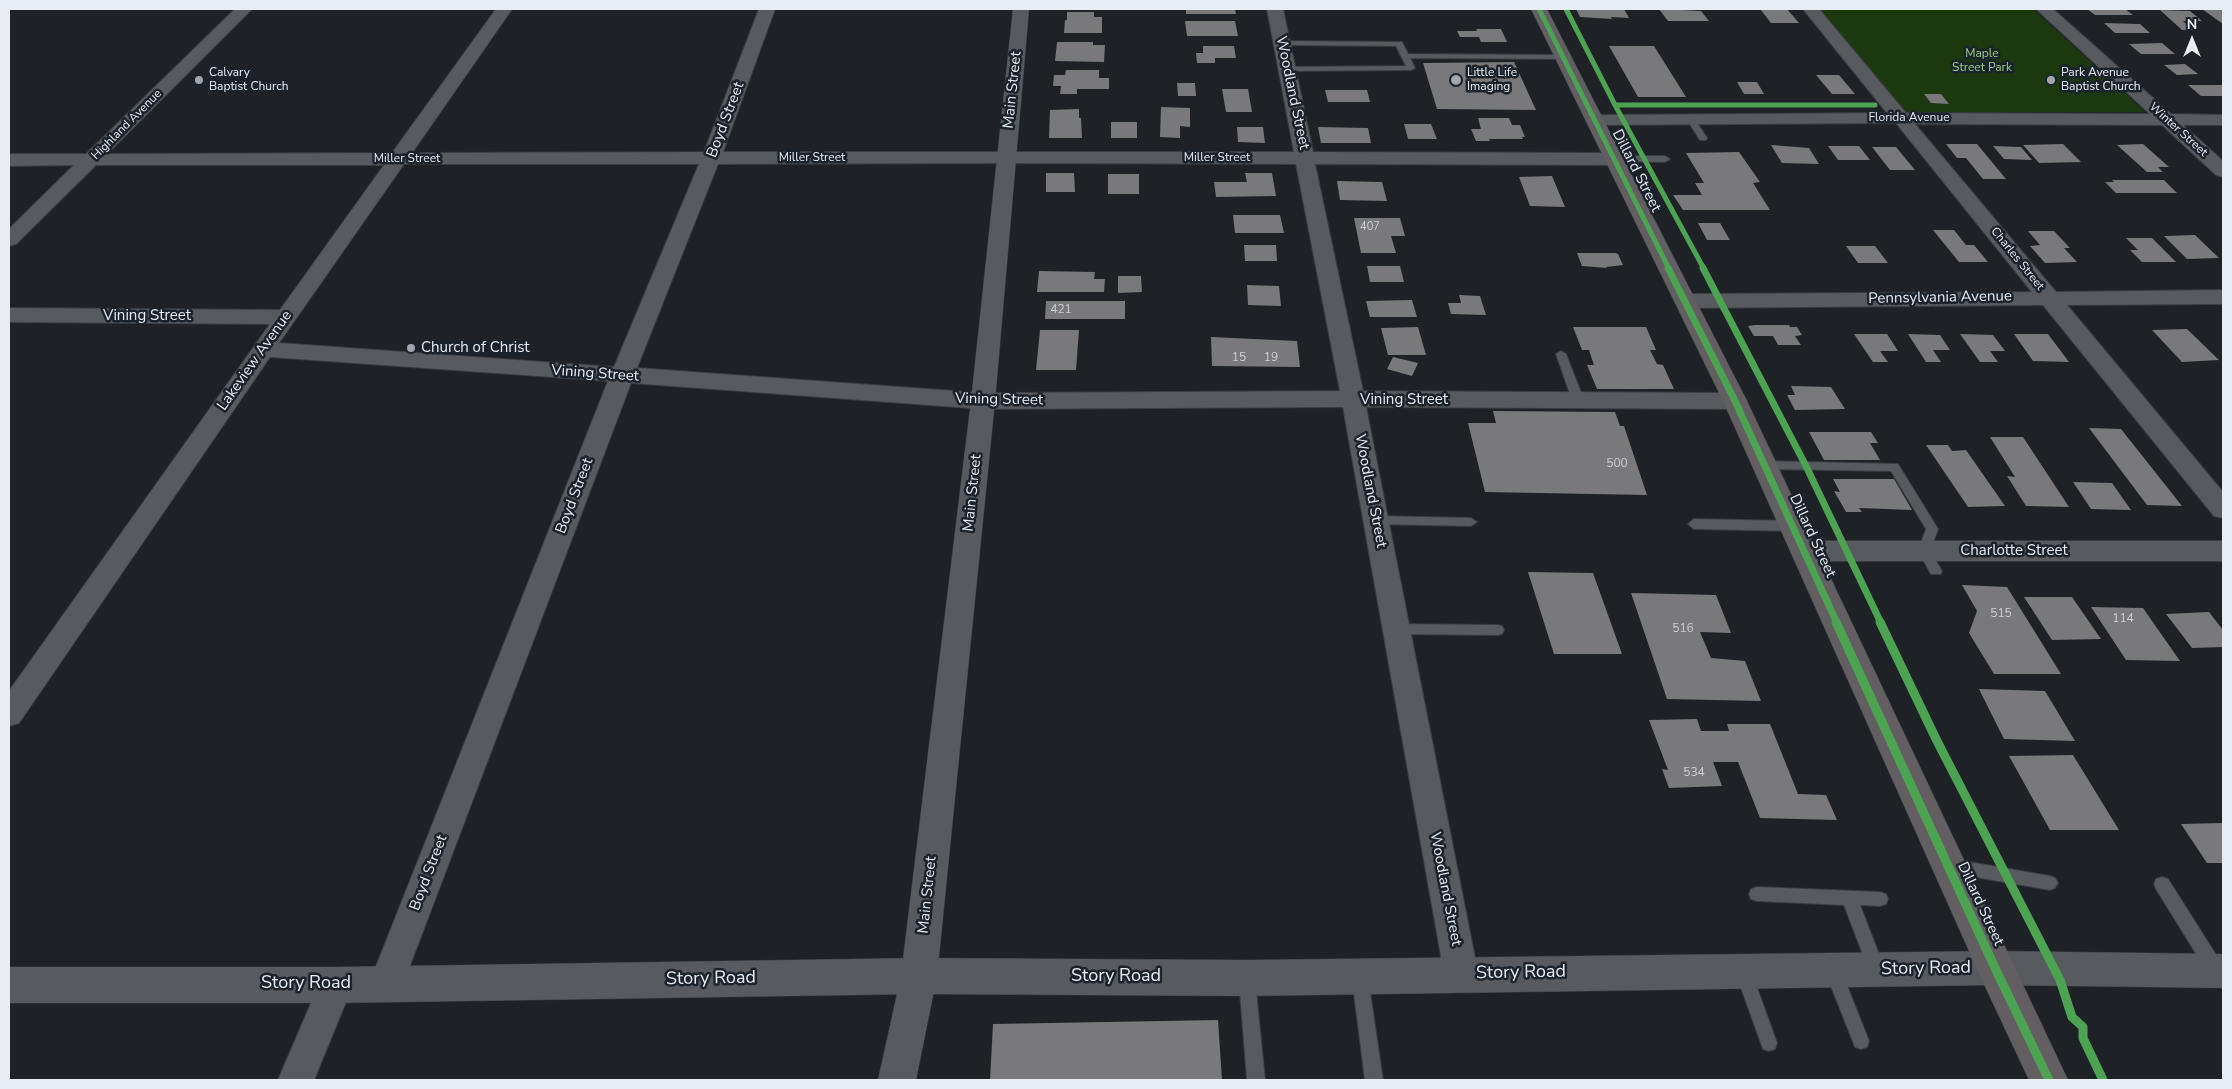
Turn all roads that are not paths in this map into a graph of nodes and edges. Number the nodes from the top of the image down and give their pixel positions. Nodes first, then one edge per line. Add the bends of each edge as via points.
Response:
1 (244, 9) edge
2 (504, 9) edge
3 (767, 9) edge
4 (1022, 9) edge
5 (1275, 9) edge
6 (1539, 9) edge
7 (1811, 9) edge
8 (2044, 9) edge
9 (1282, 43) junction
10 (1405, 56) junction
11 (1563, 57) junction
12 (1287, 69) junction
13 (1901, 118) junction
14 (1596, 120) junction
15 (1691, 120) junction
16 (2168, 120) junction
17 (2223, 120) edge
18 (1703, 138) dead end
19 (1006, 157) junction
20 (711, 158) junction
21 (1305, 158) junction
22 (398, 159) junction
23 (1614, 159) junction
24 (1665, 159) dead end
25 (9, 160) edge
26 (91, 160) junction
27 (2223, 171) edge
28 (9, 240) edge
29 (2049, 297) junction
30 (2223, 297) edge
31 (1687, 301) junction
32 (9, 315) edge
33 (286, 317) junction
34 (264, 349) junction
35 (1561, 354) dead end
36 (622, 376) junction
37 (1353, 399) junction
38 (1578, 400) junction
39 (983, 401) junction
40 (1735, 401) junction
41 (1764, 465) junction
42 (2223, 509) edge
43 (1376, 520) junction
44 (1471, 522) dead end
45 (1694, 524) dead end
46 (1793, 526) junction
47 (1804, 551) junction
48 (2223, 551) edge
49 (1930, 561) junction
50 (1396, 629) junction
51 (1497, 630) dead end
52 (9, 714) edge
53 (1948, 865) junction
54 (2050, 883) dead end
55 (2162, 884) dead end
56 (1757, 894) dead end
57 (1849, 898) junction
58 (1880, 899) dead end
59 (1995, 968) junction
60 (1877, 969) junction
61 (1832, 970) junction
62 (1743, 971) junction
63 (2220, 971) edge
64 (1461, 974) junction
65 (1360, 975) junction
66 (919, 976) junction
67 (1247, 978) junction
68 (9, 984) edge
69 (336, 984) junction
70 (386, 984) junction
71 (1862, 1041) dead end
72 (1768, 1042) dead end
73 (296, 1080) edge
74 (897, 1080) edge
75 (1256, 1080) edge
76 (1374, 1080) edge
77 (2049, 1080) edge

1 - 26 street, Highland Avenue
2 - 22 street, Lakeview Avenue
3 - 20 street, Boyd Street
4 - 19 street, Main Street
5 - 9 street, Woodland Street
6 - 11 main road, Dillard Street
7 - 13 street, Charles Street
8 - 16 street, Winter Street
9 - 10 lane via 1399,44
9 - 12 street, Woodland Street
10 - 11 lane
10 - 12 lane via 1411,68
11 - 14 main road, Dillard Street
12 - 21 street, Woodland Street
13 - 15 street, Florida Avenue
13 - 16 street, Florida Avenue
13 - 29 street, Charles Street
14 - 15 street, Florida Avenue
14 - 23 main road, Dillard Street
15 - 18 lane
16 - 17 street, Florida Avenue
16 - 27 street, Winter Street
19 - 20 street, Miller Street
19 - 21 street, Miller Street
19 - 39 street, Main Street
20 - 22 street, Miller Street
20 - 36 street, Boyd Street
21 - 23 street, Miller Street
21 - 37 street, Woodland Street
22 - 26 street, Miller Street
22 - 33 street, Lakeview Avenue
23 - 24 lane
23 - 31 main road, Dillard Street
25 - 26 street, Miller Street
26 - 28 street, Highland Avenue
29 - 30 street, Pennsylvania Avenue
29 - 31 street, Pennsylvania Avenue
29 - 42 street, Charles Street
31 - 40 main road, Dillard Street
32 - 33 street, Vining Street
33 - 34 street, Lakeview Avenue
34 - 36 street, Vining Street
34 - 52 street, Lakeview Avenue
35 - 38 lane
36 - 39 street, Vining Street
36 - 70 street, Boyd Street
37 - 38 street, Vining Street
37 - 39 street, Vining Street
37 - 43 street, Woodland Street
38 - 40 street, Vining Street
39 - 66 street, Main Street
40 - 41 main road, Dillard Street
41 - 46 main road, Dillard Street
41 - 49 lane via 1894,467 1932,529
43 - 44 lane
43 - 50 street, Woodland Street
45 - 46 lane
46 - 47 main road, Dillard Street
47 - 49 street, Charlotte Street
47 - 53 main road, Dillard Street
48 - 49 street, Charlotte Street
50 - 51 lane
50 - 64 street, Woodland Street
53 - 54 lane
53 - 59 main road, Dillard Street
55 - 63 lane
56 - 57 lane
57 - 58 lane
57 - 60 lane
59 - 60 street, Story Road
59 - 63 street, Story Road
59 - 77 main road, Dillard Street
60 - 61 street, Story Road
61 - 62 street, Story Road
61 - 71 lane
62 - 64 street, Story Road
62 - 72 lane
64 - 65 street, Story Road
65 - 67 street, Story Road
65 - 76 lane
66 - 67 street, Story Road
66 - 70 street, Story Road
66 - 74 street, Main Street
67 - 75 lane
68 - 69 street, Story Road
69 - 70 street, Story Road
69 - 73 street

